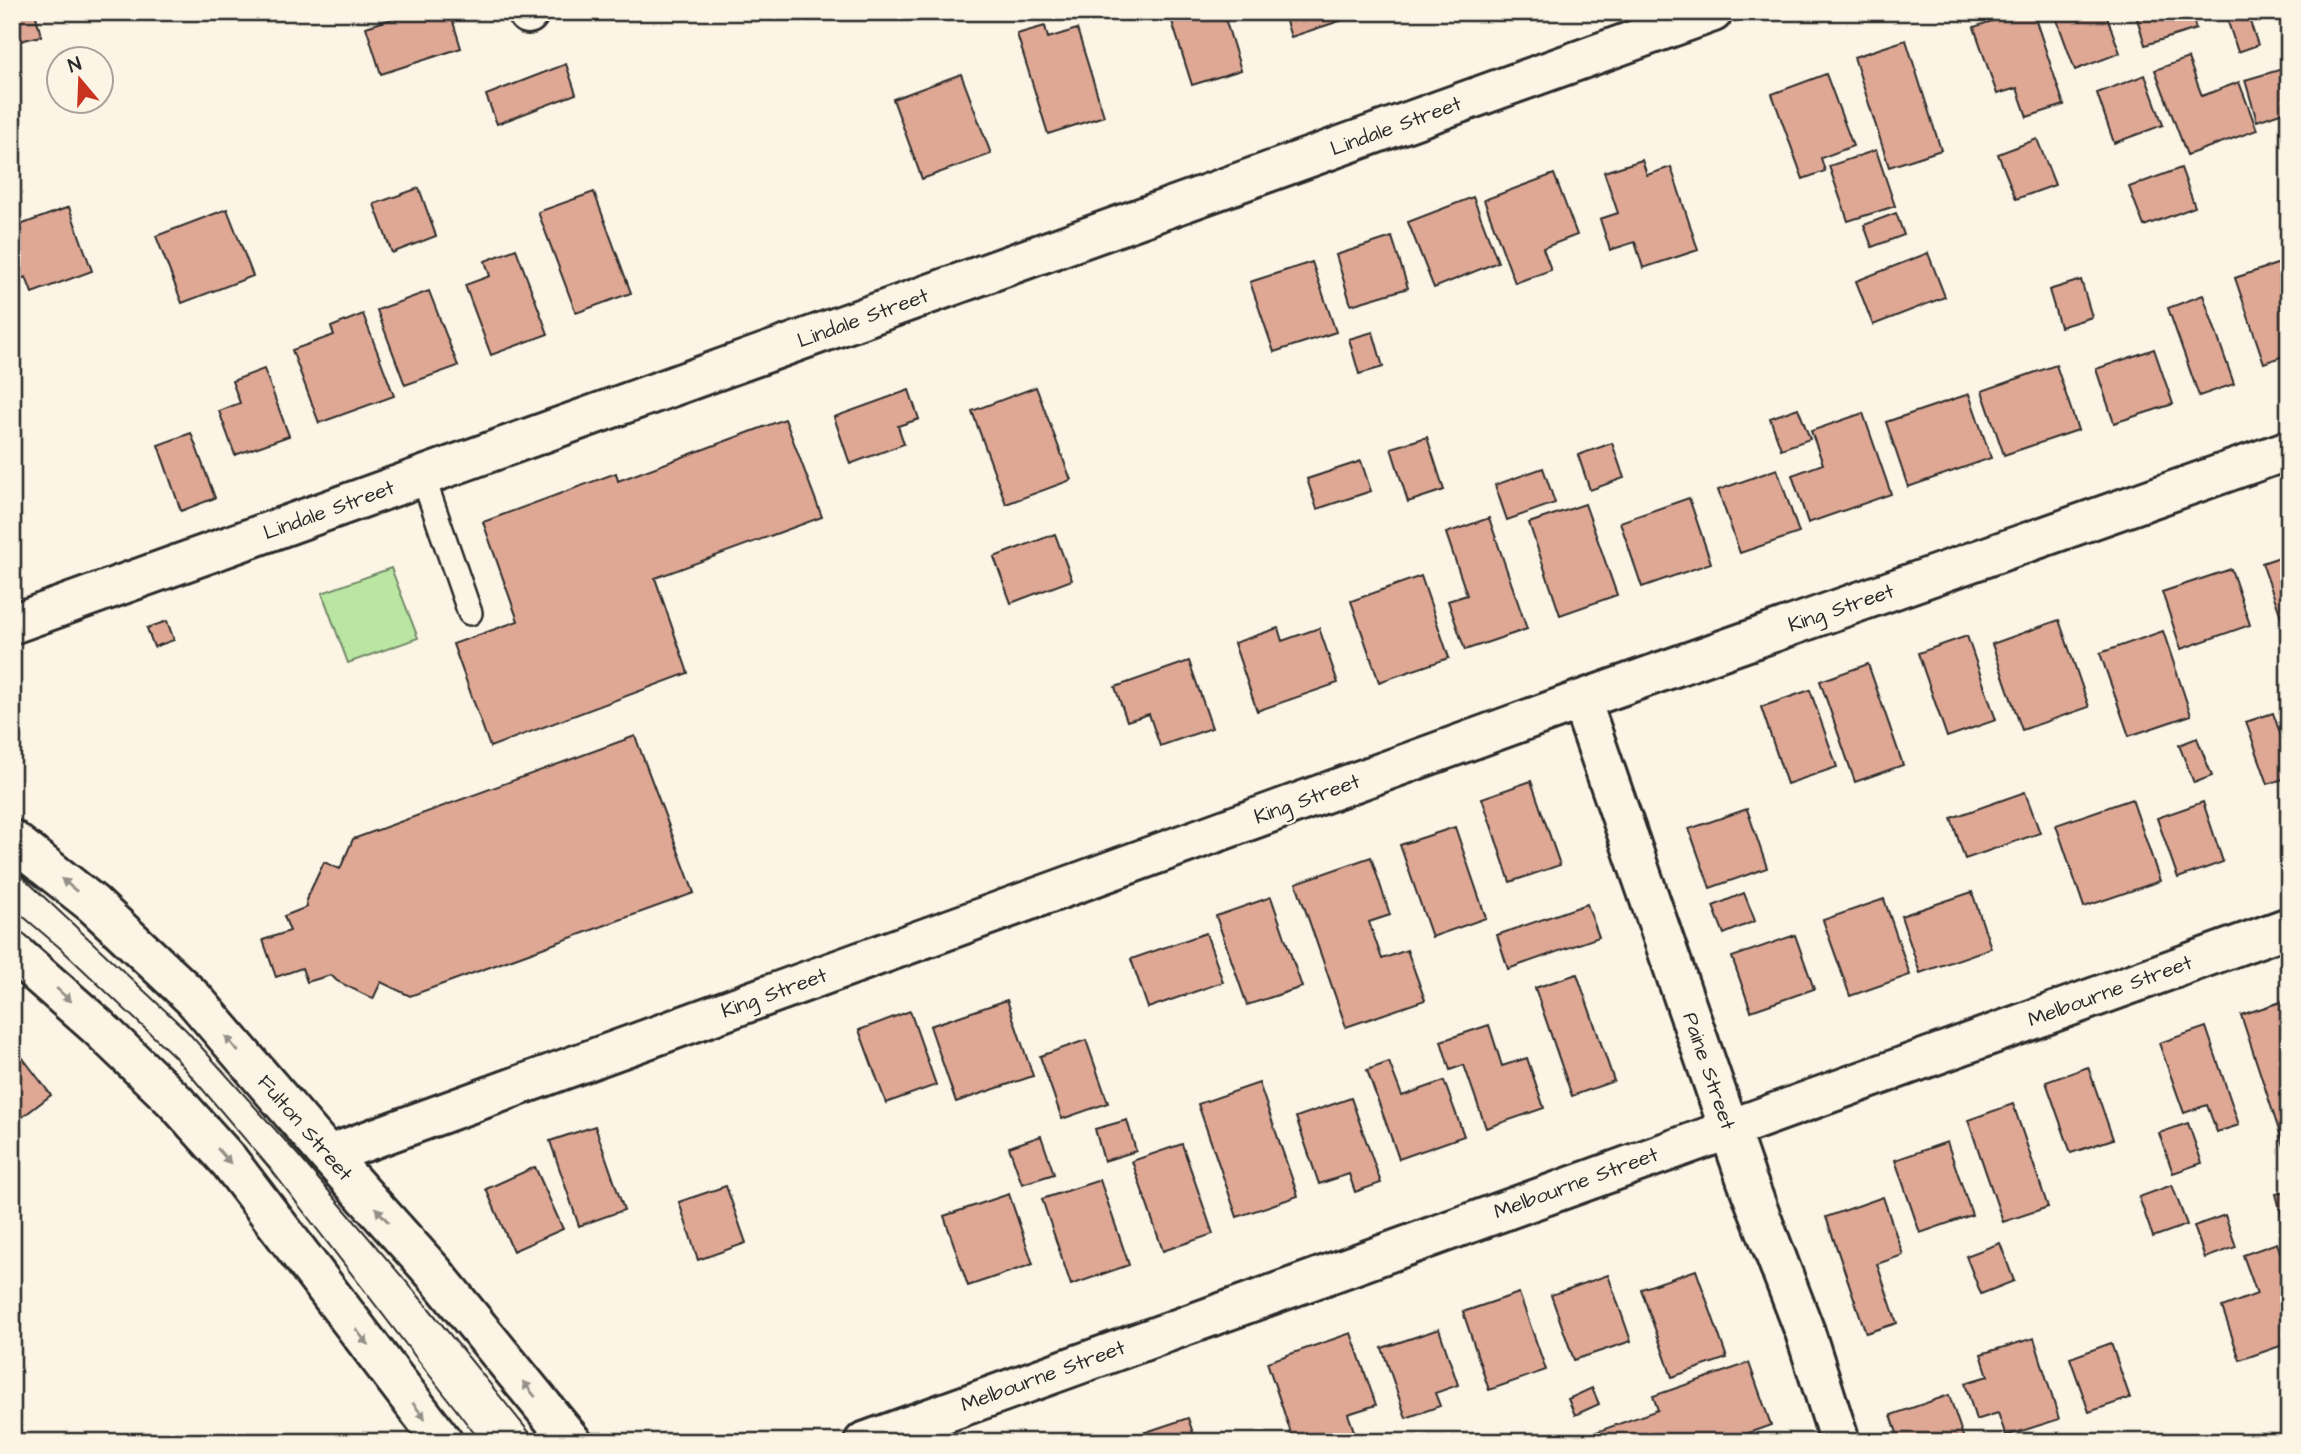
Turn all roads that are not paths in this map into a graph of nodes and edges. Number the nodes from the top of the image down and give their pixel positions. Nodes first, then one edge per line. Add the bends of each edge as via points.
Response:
1 (1713, 12) edge
2 (2289, 450) edge
3 (423, 477) junction
4 (470, 613) dead end
5 (12, 624) edge
6 (1581, 699) junction
7 (12, 840) edge
8 (2289, 927) edge
9 (12, 951) edge
10 (1729, 1128) junction
11 (328, 1155) junction
12 (443, 1442) edge
13 (572, 1442) edge
14 (864, 1442) edge
15 (1839, 1442) edge

1 - 3 street, Lindale Street
2 - 6 street, King Street
3 - 4 lane
3 - 5 street, Lindale Street
6 - 10 street, Paine Street
6 - 11 street, King Street
11 -> 7 street, Fulton Street via 194,999 93,904
8 - 10 street, Melbourne Street
9 -> 12 street via 98,1027 229,1161
10 - 14 street, Melbourne Street
10 - 15 street, Paine Street via 1805,1332
13 -> 11 street, Fulton Street via 434,1273

